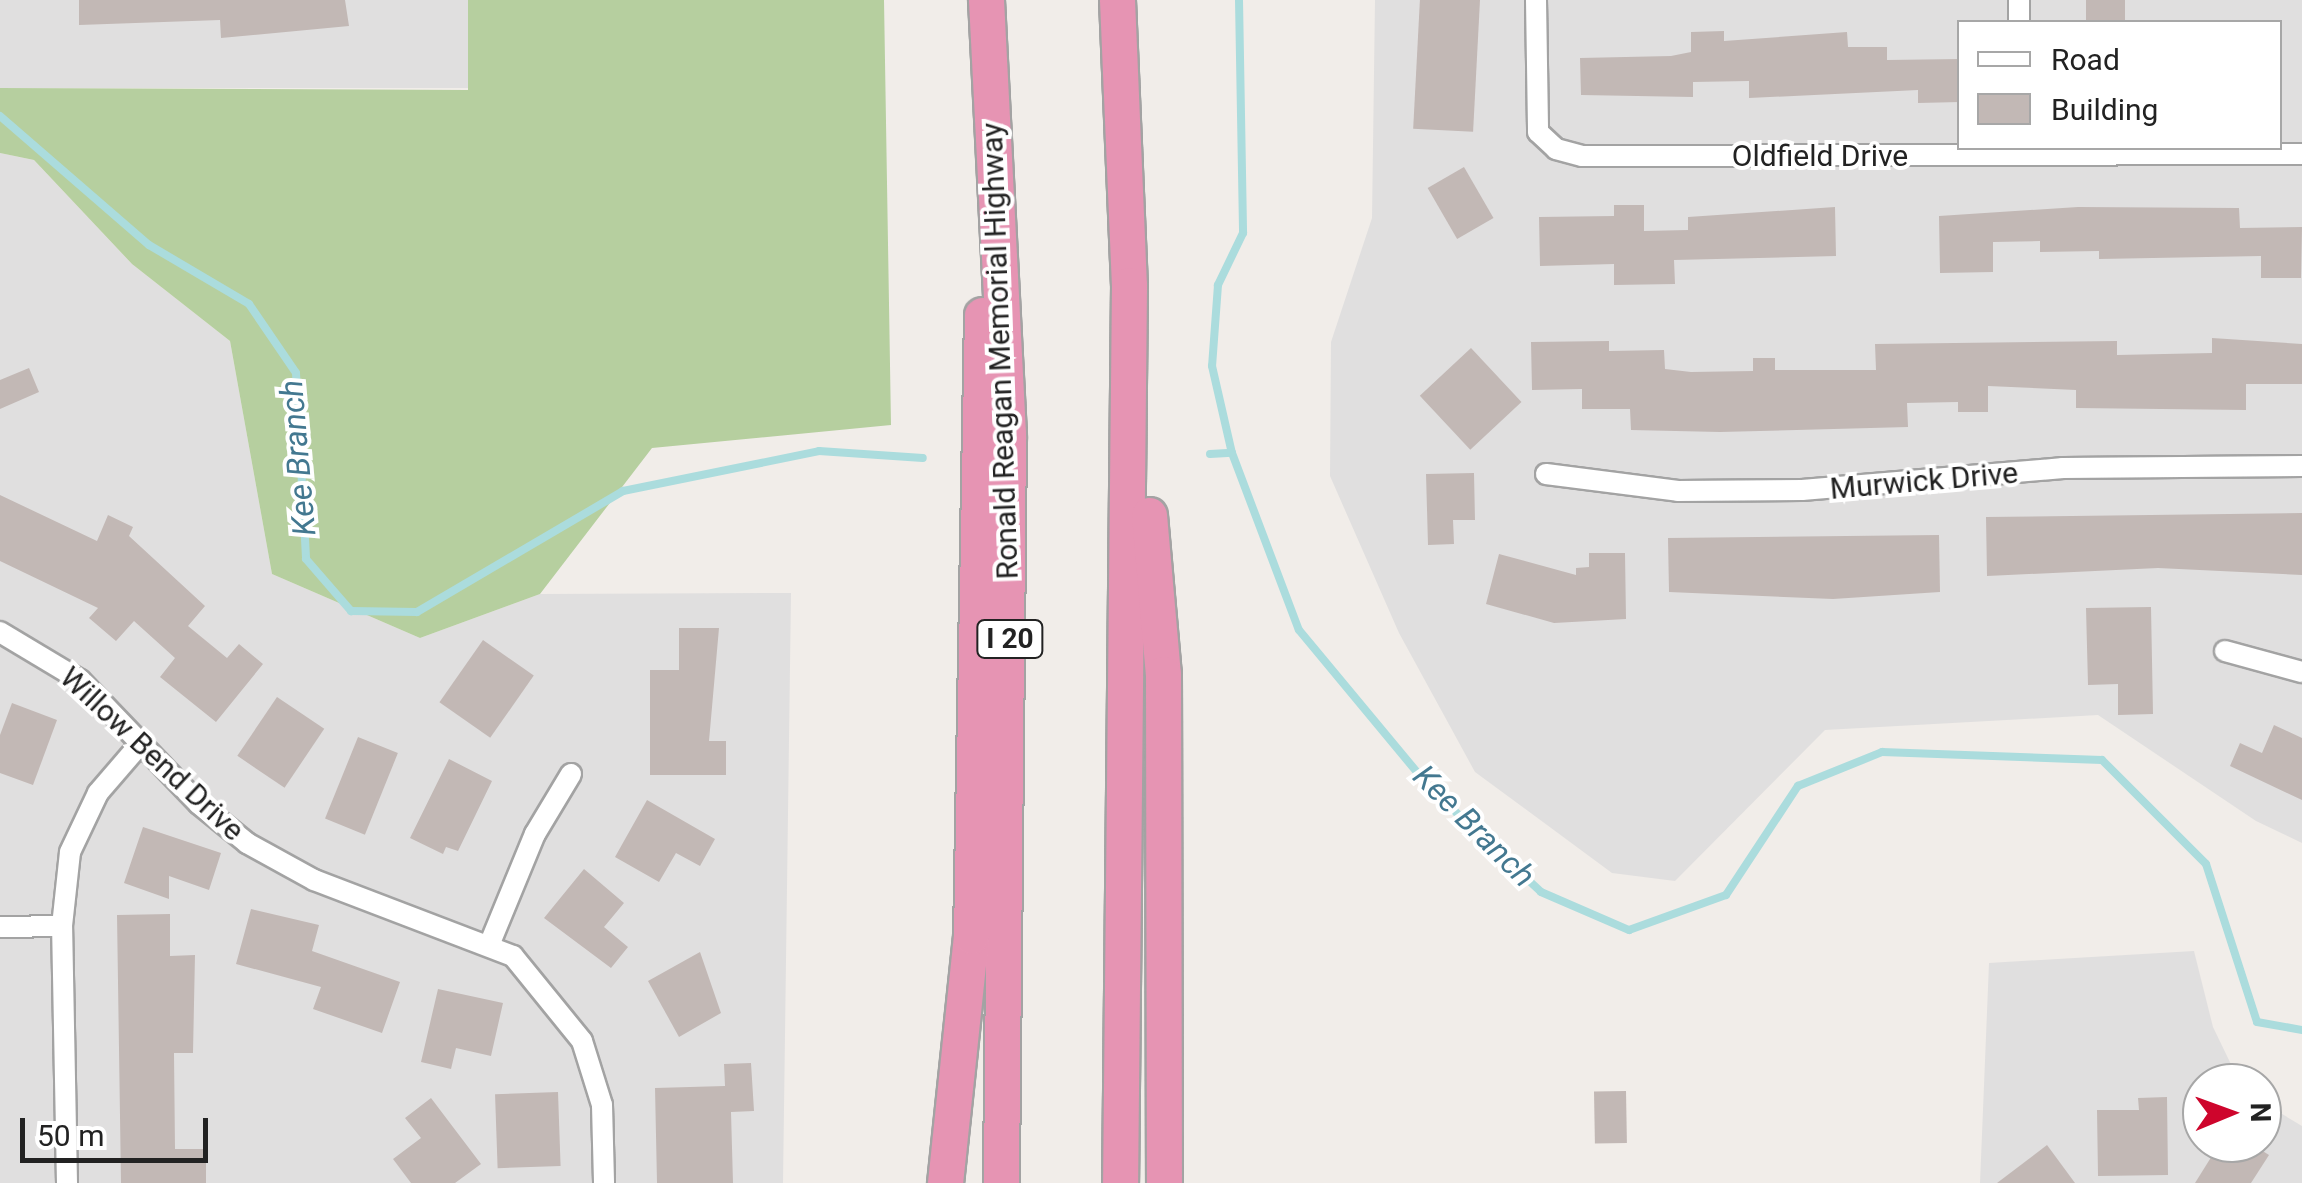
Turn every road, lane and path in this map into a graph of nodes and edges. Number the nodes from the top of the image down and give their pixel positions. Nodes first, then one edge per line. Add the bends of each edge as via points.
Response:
1 (986, 0) edge
2 (1117, 0) edge
3 (1536, 0) edge
4 (990, 95) junction
5 (2023, 152) edge
6 (2302, 154) edge
7 (1128, 285) junction
8 (2302, 466) edge
9 (1546, 474) dead end
10 (0, 632) edge
11 (2225, 651) dead end
12 (2302, 672) edge
13 (141, 743) junction
14 (571, 774) dead end
15 (62, 926) junction
16 (0, 927) edge
17 (490, 943) junction
18 (67, 1183) edge
19 (604, 1183) edge
20 (945, 1183) edge
21 (1001, 1183) edge
22 (1120, 1183) edge
23 (1164, 1183) edge

1 - 4 highway, Ronald Reagan Memorial Highway / I 20
2 - 7 highway
3 - 5 street, Oldfield Drive via 1538,132 1556,149
4 - 20 highway via 975,477 972,936
4 - 21 highway, Ronald Reagan Memorial Highway / I 20 via 1008,434
5 - 6 street, Oldfield Drive
7 - 22 highway
7 - 23 highway via 1163,674
8 - 9 street, Murwick Drive via 2063,468 1784,490 1678,491
10 - 13 street, Willow Bend Drive via 80,680
11 - 12 street
13 - 15 street via 82,819
13 - 17 street, Willow Bend Drive via 248,843 314,880
14 - 17 street via 535,834
15 - 16 street
15 - 18 street
17 - 19 street, Willow Bend Drive via 514,956 582,1041 602,1105

